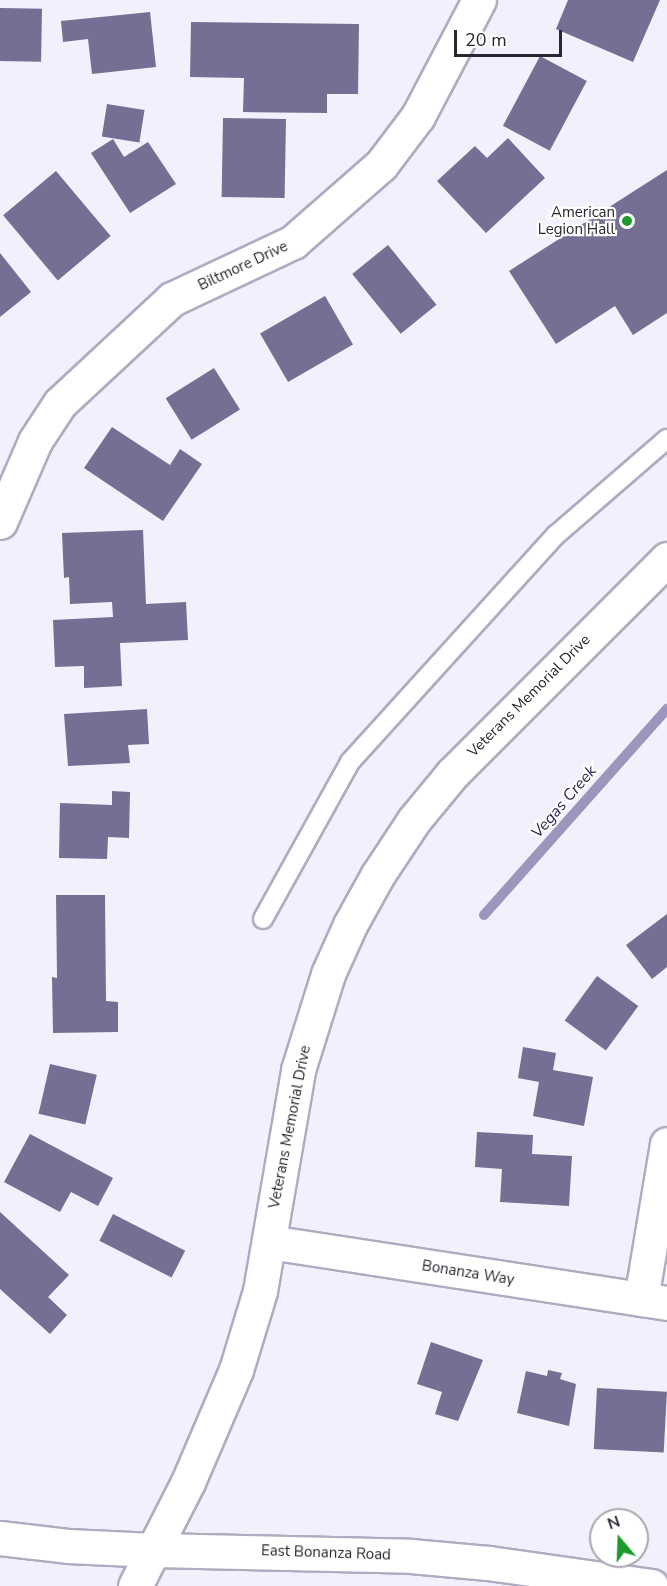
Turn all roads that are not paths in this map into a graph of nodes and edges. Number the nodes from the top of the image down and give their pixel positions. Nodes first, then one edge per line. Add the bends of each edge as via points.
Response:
1 (479, 0) edge
2 (667, 439) edge
3 (0, 522) edge
4 (667, 559) edge
5 (263, 919) dead end
6 (667, 1144) edge
7 (269, 1242) junction
8 (654, 1301) edge
9 (0, 1538) edge
10 (154, 1550) junction
11 (135, 1586) edge
12 (651, 1586) edge

1 - 3 street, Biltmore Drive via 418,116 381,165 293,242 172,299 60,403 35,441
2 - 5 lane via 556,535 350,762
4 - 7 street, Veterans Memorial Drive via 452,774 414,820 377,876 328,974 310,1027 288,1119
6 - 8 street
7 - 8 street, Bonanza Way
7 - 10 street, Veterans Memorial Drive via 260,1291 236,1370
9 - 10 street, East Bonanza Road
10 - 11 street, Veterans Memorial Drive
10 - 12 street, East Bonanza Road via 411,1556

